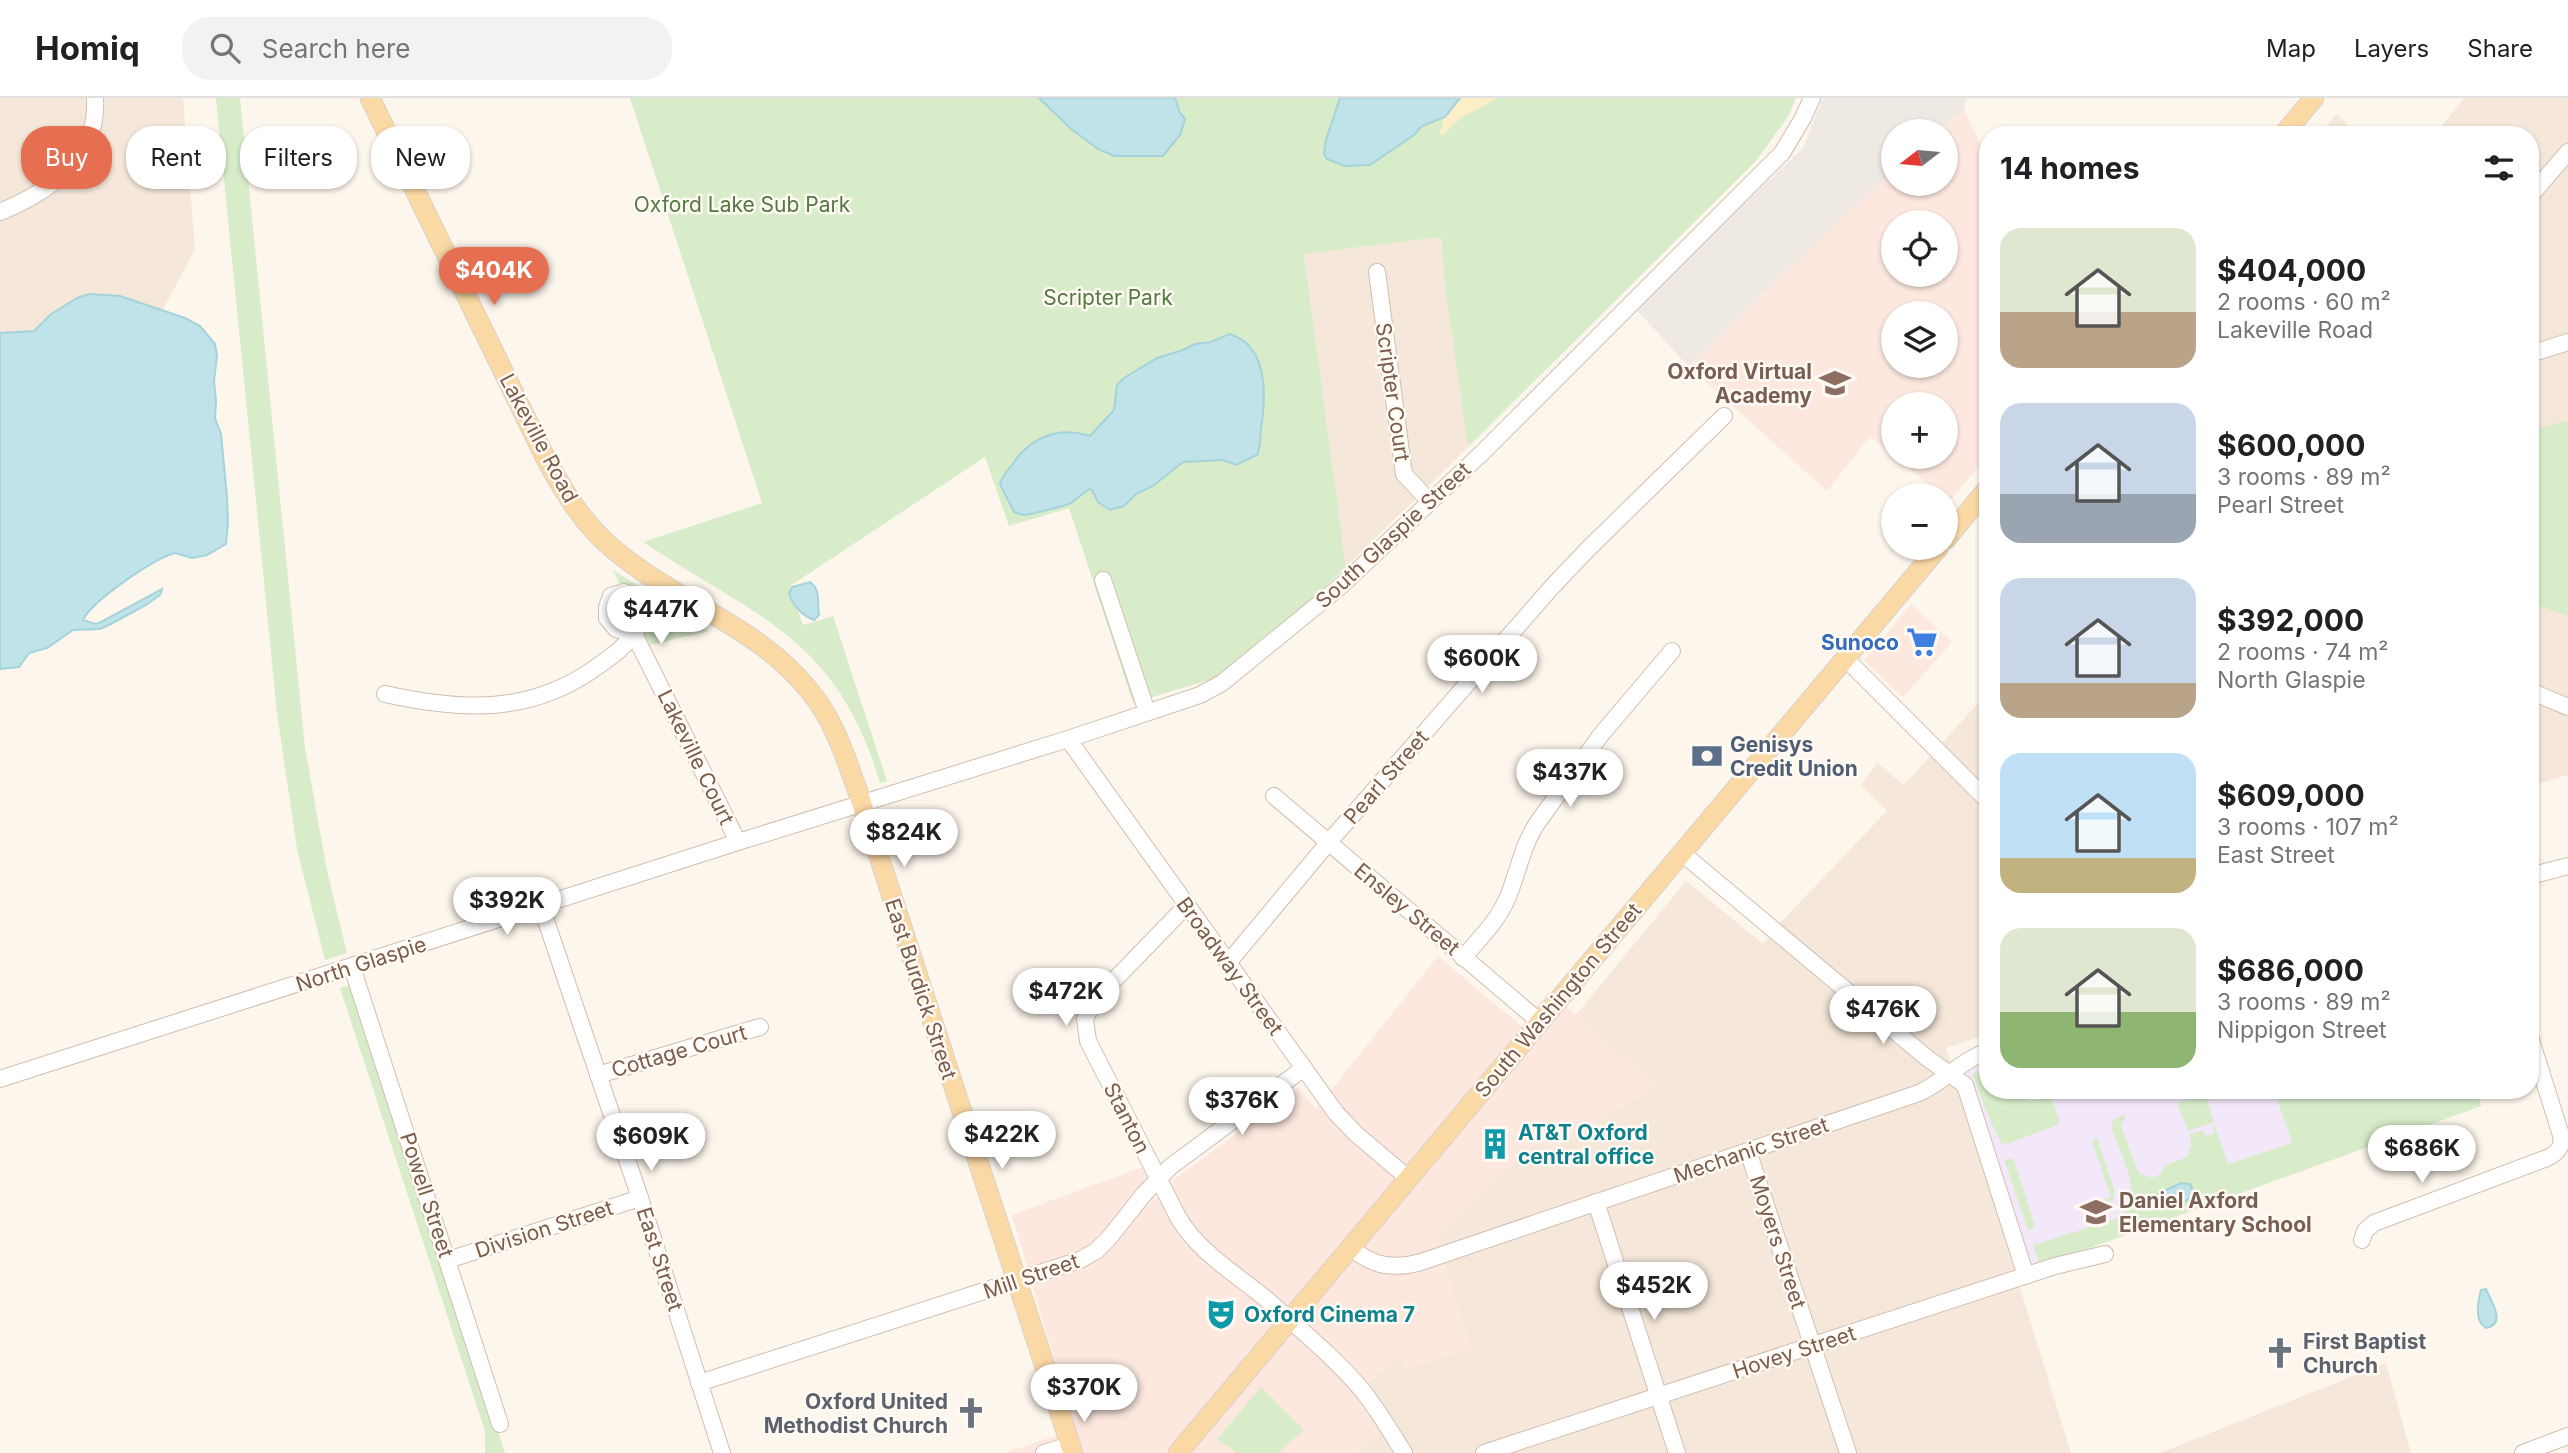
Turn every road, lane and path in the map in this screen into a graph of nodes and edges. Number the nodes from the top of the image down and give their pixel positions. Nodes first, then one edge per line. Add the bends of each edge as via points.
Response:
1 (95, 98) edge
2 (370, 98) edge
3 (1812, 98) edge
4 (2314, 98) edge
5 (2291, 126) edge
6 (2568, 152) edge
7 (2539, 186) edge
8 (0, 212) edge
9 (1377, 272) dead end
10 (2568, 342) edge
11 (2539, 351) edge
12 (1724, 416) dead end
13 (1979, 499) edge
14 (1430, 502) junction
15 (1958, 524) edge
16 (1928, 560) edge
17 (1103, 580) dead end
18 (1672, 651) dead end
19 (1846, 659) junction
20 (385, 694) dead end
21 (2539, 695) edge
22 (2568, 707) edge
23 (1147, 712) junction
24 (1068, 739) junction
25 (1979, 792) edge
26 (1274, 796) dead end
27 (862, 805) junction
28 (738, 842) junction
29 (1328, 843) junction
30 (1682, 853) junction
31 (2568, 866) edge
32 (2539, 874) edge
33 (1186, 905) junction
34 (541, 906) junction
35 (1464, 958) junction
36 (1228, 962) junction
37 (352, 967) junction
38 (1539, 1022) junction
39 (760, 1027) dead end
40 (1979, 1055) edge
41 (2539, 1065) edge
42 (1304, 1069) junction
43 (1948, 1073) junction
44 (598, 1075) junction
45 (0, 1079) edge
46 (1748, 1151) junction
47 (1408, 1178) junction
48 (1159, 1179) junction
49 (640, 1198) junction
50 (1596, 1202) junction
51 (2362, 1240) dead end
52 (1350, 1247) junction
53 (2105, 1254) dead end
54 (448, 1260) junction
55 (2025, 1276) junction
56 (1017, 1282) junction
57 (1288, 1320) junction
58 (1812, 1346) junction
59 (699, 1383) junction
60 (1658, 1395) junction
61 (500, 1424) dead end
62 (2568, 1436) edge
63 (1071, 1449) edge
64 (723, 1453) edge
65 (1044, 1453) edge
66 (1178, 1453) edge
67 (1404, 1453) edge
68 (1484, 1453) edge
69 (1677, 1453) edge
70 (1848, 1453) edge
71 (2523, 1453) edge

1 - 8 street via 90,138 66,175 47,190
2 - 27 main road, Lakeville Road via 567,496 596,533 622,556 753,639 790,669 834,727
3 - 14 street, South Glaspie Street via 1774,161
4 - 5 main road
6 - 7 street
9 - 14 street, Scripter Court via 1404,474
10 - 11 street
12 - 29 street, Pearl Street via 1579,558
13 - 15 main road
14 - 23 street, South Glaspie Street via 1342,585 1222,683
16 - 19 main road, South Washington Street
17 - 23 street
18 - 35 street via 1625,705 1538,822 1506,900
19 - 25 street
19 - 30 main road, South Washington Street
20 - 28 street, Lakeville Court via 448,706 526,699 588,674 625,647 634,634
21 - 22 street
23 - 24 street, South Glaspie Street
24 - 27 street, South Glaspie Street
24 - 33 street, Broadway Street
26 - 29 street, Ensley Street
27 - 28 street, North Glaspie
27 - 56 main road, East Burdick Street
28 - 34 street, North Glaspie
29 - 35 street, Ensley Street
29 - 36 street, Pearl Street
30 - 38 main road, South Washington Street
30 - 43 street
31 - 32 street
33 - 36 street, Broadway Street
33 - 48 street, Stanton via 1099,995 1085,1023 1091,1047
34 - 37 street, North Glaspie
34 - 44 street, East Street
35 - 38 street, Ensley Street
36 - 42 street, Broadway Street
37 - 45 street, North Glaspie
37 - 54 street, Powell Street
38 - 47 main road, South Washington Street
39 - 44 street, Cottage Court
40 - 43 street, Mechanic Street
41 - 51 street via 2561,1135 2560,1149 2547,1158 2374,1223
42 - 47 street, Broadway Street via 1346,1124
42 - 48 street, Mill Street
43 - 46 street, Mechanic Street via 1919,1093
43 - 55 street via 1965,1085
44 - 49 street, East Street
46 - 50 street, Mechanic Street
46 - 58 street, Moyers Street
47 - 52 main road, South Washington Street
48 - 56 street, Mill Street via 1096,1251
48 - 57 street, Stanton via 1195,1240
49 - 54 street, Division Street
49 - 59 street, East Street
50 - 52 street, Mechanic Street via 1405,1266 1375,1264
50 - 60 street
52 - 57 main road, South Washington Street
53 - 55 street, Hovey Street
54 - 61 street, Powell Street
55 - 58 street, Hovey Street
56 - 59 street, Mill Street
56 - 63 main road, East Burdick Street
57 - 66 main road, South Washington Street
57 - 67 street, Stanton via 1356,1383
58 - 60 street, Hovey Street
58 - 70 street, Moyers Street
59 - 64 street, East Street
60 - 68 street, Hovey Street
60 - 69 street
62 - 71 street
63 - 65 street

